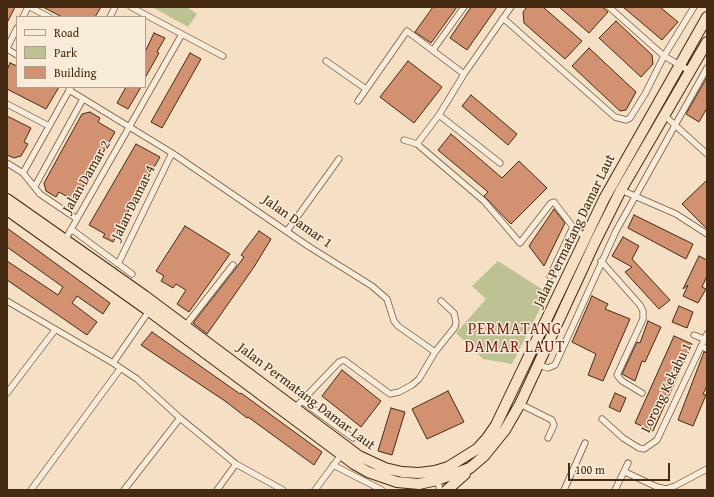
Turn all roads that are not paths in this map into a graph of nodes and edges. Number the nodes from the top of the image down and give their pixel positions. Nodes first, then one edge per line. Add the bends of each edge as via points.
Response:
1 (29, 7) edge
2 (115, 7) edge
3 (131, 7) edge
4 (464, 7) edge
5 (511, 7) edge
6 (609, 7) edge
7 (694, 7) edge
8 (24, 16) edge
9 (47, 16) edge
10 (110, 16) edge
11 (707, 17) edge
12 (503, 18) junction
13 (16, 30) edge
14 (182, 34) junction
15 (707, 42) edge
16 (7, 49) edge
17 (433, 50) junction
18 (16, 54) edge
19 (223, 56) dead end
20 (664, 56) junction
21 (326, 61) dead end
22 (679, 65) junction
23 (707, 68) edge
24 (690, 71) junction
25 (464, 74) junction
26 (70, 88) edge
27 (366, 89) junction
28 (676, 95) junction
29 (83, 99) junction
30 (358, 101) dead end
31 (7, 104) edge
32 (439, 115) junction
33 (665, 116) junction
34 (675, 124) junction
35 (49, 126) junction
36 (130, 127) junction
37 (404, 140) dead end
38 (417, 144) junction
39 (172, 153) junction
40 (707, 154) edge
41 (339, 159) dead end
42 (7, 163) edge
43 (500, 163) dead end
44 (23, 173) junction
45 (35, 186) junction
46 (621, 190) junction
47 (634, 196) junction
48 (7, 199) edge
49 (7, 210) edge
50 (77, 219) junction
51 (573, 227) junction
52 (71, 229) junction
53 (287, 231) junction
54 (707, 234) edge
55 (585, 237) junction
56 (65, 240) junction
57 (601, 261) junction
58 (118, 264) junction
59 (233, 265) dead end
60 (132, 274) dead end
61 (550, 276) dead end
62 (7, 301) edge
63 (441, 301) dead end
64 (149, 311) junction
65 (186, 325) junction
66 (55, 330) junction
67 (694, 335) dead end
68 (706, 337) edge
69 (704, 347) edge
70 (435, 352) junction
71 (113, 363) junction
72 (538, 365) junction
73 (120, 369) junction
74 (7, 393) edge
75 (642, 393) dead end
76 (520, 404) junction
77 (298, 405) junction
78 (180, 418) junction
79 (602, 419) dead end
80 (352, 438) dead end
81 (548, 438) dead end
82 (584, 443) dead end
83 (341, 455) junction
84 (628, 463) dead end
85 (236, 464) junction
86 (333, 465) junction
87 (470, 468) junction
88 (707, 469) edge
89 (625, 472) junction
90 (437, 480) edge
91 (397, 482) junction
92 (31, 490) edge
93 (124, 490) edge
94 (217, 490) edge
95 (283, 490) edge
96 (315, 490) edge
97 (382, 490) edge
98 (421, 490) edge
99 (447, 490) edge
100 (564, 490) edge
101 (615, 490) edge

1 - 8 street
1 - 9 street
2 - 10 street
3 - 14 street
4 - 17 street
5 - 12 street
6 - 20 street
7 - 20 street
11 - 22 highway, Jalan Permatang Damar Laut
12 - 20 street via 620,120 630,118
12 - 25 street
13 - 16 street
14 - 19 street
14 - 36 street
15 - 24 highway, Jalan Permatang Damar Laut
15 - 28 highway via 704,55 686,88
16 - 18 street
17 - 25 street
17 - 27 street via 407,31
20 - 22 street
21 - 27 street
22 - 24 street
22 - 55 highway, Jalan Permatang Damar Laut
23 - 34 street
24 - 28 highway, Jalan Permatang Damar Laut
25 - 32 street
26 - 29 street, Jalan Damar 1
26 - 35 street
27 - 30 street
28 - 33 highway, Jalan Permatang Damar Laut
29 - 36 street, Jalan Damar 1
29 - 45 street
31 - 35 street
32 - 38 street
32 - 43 street
33 - 34 street
33 - 46 highway, Jalan Permatang Damar Laut
34 - 40 street
34 - 47 street
35 - 44 street
36 - 39 street, Jalan Damar 1
36 - 50 street, Jalan Damar 2
37 - 38 street
38 - 51 street via 484,200 520,243 554,202
39 - 53 street, Jalan Damar 1
39 - 58 street, Jalan Damar 4
41 - 53 street
42 - 44 street
44 - 45 street
45 - 50 street via 40,194
46 - 47 street
46 - 72 highway, Jalan Permatang Damar Laut
47 - 54 street via 676,214
47 - 57 street
48 - 56 highway, Jalan Permatang Damar Laut
49 - 64 highway, Jalan Permatang Damar Laut
50 - 52 street, Jalan Damar 2
51 - 55 street
51 - 61 street
52 - 56 street, Jalan Damar 2
52 - 58 street
53 - 70 street, Jalan Damar 1 via 382,294 390,304 394,321 398,326
55 - 90 highway, Jalan Permatang Damar Laut via 496,425 477,449 448,467
56 - 65 highway, Jalan Permatang Damar Laut
57 - 72 street via 555,365 548,368
57 - 75 street via 643,311 643,319 617,375
58 - 60 street
59 - 65 street
62 - 66 street
63 - 70 street via 454,313 456,322 455,327
64 - 71 street
64 - 83 highway, Jalan Permatang Damar Laut
65 - 77 highway, Jalan Permatang Damar Laut
66 - 71 street
66 - 74 street
67 - 68 street
68 - 69 street, Lorong Kekabu 1
69 - 79 street, Lorong Kekabu 1 via 657,440 644,449 633,445
70 - 77 street via 419,379 395,394 386,392 344,360 339,362
71 - 73 street
72 - 76 highway, Jalan Permatang Damar Laut
73 - 78 street via 137,379
73 - 92 street
76 - 81 street via 552,420 554,425
76 - 87 highway, Jalan Permatang Damar Laut via 496,444
77 - 80 street
77 - 90 highway, Jalan Permatang Damar Laut via 371,463 402,472 419,473
78 - 85 street
78 - 93 street
82 - 100 street
83 - 86 street
83 - 91 highway, Jalan Permatang Damar Laut via 368,472
84 - 89 street
85 - 94 street
85 - 95 street
86 - 96 street
86 - 97 street
87 - 90 highway, Jalan Permatang Damar Laut
87 - 99 highway
88 - 89 street via 666,488 657,487
89 - 101 street
90 - 91 highway, Jalan Permatang Damar Laut via 419,484
91 - 98 highway

